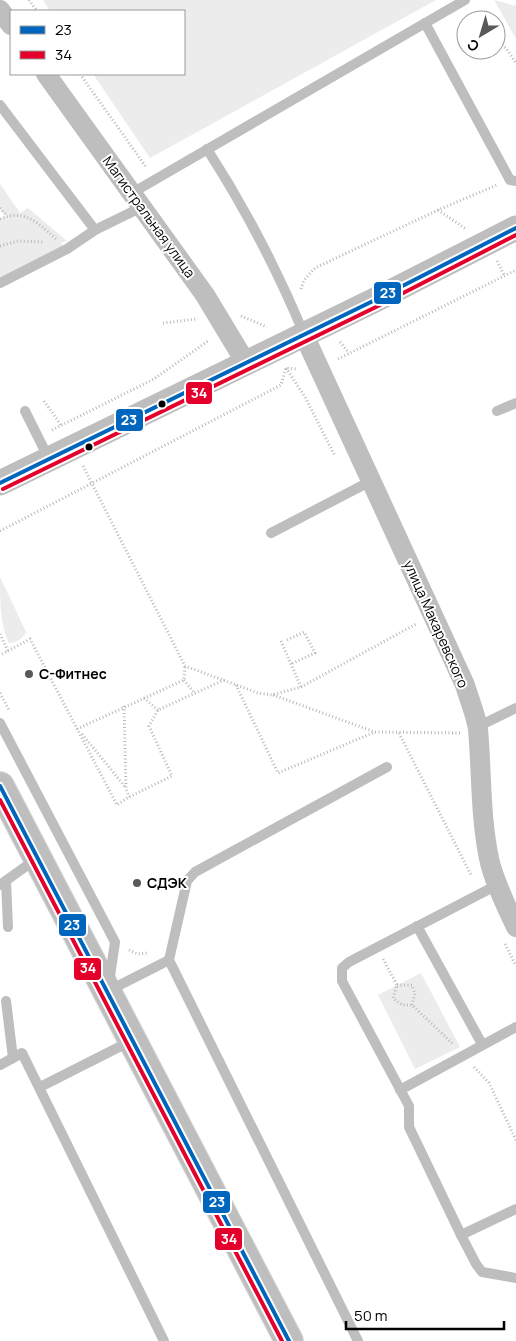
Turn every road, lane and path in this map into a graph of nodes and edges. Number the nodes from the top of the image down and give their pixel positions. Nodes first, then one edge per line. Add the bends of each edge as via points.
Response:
1 (465, 0) edge
2 (0, 10) edge
3 (425, 23) junction
4 (10, 24) edge
5 (506, 48) edge
6 (516, 63) edge
7 (47, 75) edge
8 (81, 75) edge
9 (0, 105) edge
10 (208, 149) junction
11 (154, 180) junction
12 (513, 180) edge
13 (137, 200) junction
14 (0, 208) edge
15 (7, 216) junction
16 (0, 219) edge
17 (516, 228) edge
18 (95, 230) junction
19 (0, 246) edge
20 (516, 270) edge
21 (0, 284) edge
22 (293, 310) junction
23 (209, 318) junction
24 (162, 323) dead end
25 (304, 335) junction
26 (246, 363) junction
27 (319, 369) junction
28 (44, 401) dead end
29 (516, 403) edge
30 (24, 412) dead end
31 (497, 412) dead end
32 (61, 425) junction
33 (38, 437) junction
34 (49, 459) junction
35 (371, 481) junction
36 (0, 484) edge
37 (92, 485) junction
38 (0, 531) edge
39 (271, 532) dead end
40 (419, 622) dead end
41 (0, 634) edge
42 (287, 640) dead end
43 (281, 641) dead end
44 (8, 651) junction
45 (0, 655) edge
46 (291, 664) junction
47 (185, 666) junction
48 (225, 679) junction
49 (184, 680) junction
50 (235, 684) junction
51 (302, 687) junction
52 (195, 694) junction
53 (272, 695) junction
54 (144, 698) junction
55 (124, 706) junction
56 (516, 708) edge
57 (158, 710) junction
58 (0, 723) edge
59 (77, 729) junction
60 (471, 730) junction
61 (375, 732) junction
62 (399, 733) junction
63 (387, 767) dead end
64 (0, 786) edge
65 (126, 788) junction
66 (129, 796) junction
67 (38, 857) junction
68 (3, 883) edge
69 (488, 890) junction
70 (417, 926) junction
71 (8, 927) dead end
72 (510, 934) edge
73 (376, 948) junction
74 (169, 960) junction
75 (516, 966) edge
76 (397, 985) junction
77 (108, 991) junction
78 (6, 1001) dead end
79 (412, 1005) junction
80 (516, 1026) edge
81 (134, 1040) junction
82 (482, 1044) junction
83 (463, 1054) junction
84 (13, 1058) junction
85 (0, 1065) edge
86 (40, 1087) junction
87 (400, 1090) junction
88 (516, 1140) edge
89 (516, 1209) edge
90 (461, 1235) junction
91 (516, 1278) edge
92 (164, 1341) edge
93 (289, 1341) edge
94 (358, 1341) edge

1 - 3 lane
2 - 4 street
3 - 10 lane
3 - 12 lane
5 - 6 path
7 - 13 street, Магистральная улица
8 - 11 path
9 - 18 lane
10 - 11 lane
10 - 22 lane via 239,199 281,279
11 - 13 lane
12 - 22 path via 438,210 315,268 304,280
13 - 18 lane
13 - 23 street, Магистральная улица via 200,288
14 - 15 path
15 - 16 path
15 - 19 path via 31,218 60,242 18,242
17 - 25 street
18 - 21 lane via 67,249
20 - 27 path
22 - 23 path via 266,327 240,315
22 - 25 lane
23 - 24 path
23 - 26 street, Магистральная улица
23 - 32 path via 207,344 154,379
25 - 26 street
25 - 27 street, улица Макаревского
26 - 34 street
27 - 35 street, улица Макаревского
27 - 37 path via 286,368 281,385
28 - 32 path
29 - 31 lane
30 - 33 lane
32 - 33 path
33 - 34 lane
34 - 36 street
35 - 39 lane
35 - 60 street, улица Макаревского via 465,685
37 - 38 path
37 - 47 path
40 - 51 path
41 - 44 path
42 - 46 path via 304,632 314,653
43 - 46 path
44 - 45 path
44 - 59 path via 30,639
46 - 51 path
47 - 48 path
47 - 49 path
48 - 50 path
48 - 52 path
49 - 52 path
49 - 54 path
50 - 53 path
50 - 61 path via 278,773
51 - 53 path
52 - 57 path
53 - 61 path
54 - 55 path
54 - 57 path
55 - 59 path
55 - 65 path
56 - 60 lane
57 - 66 path via 149,726 172,776
58 - 77 lane via 115,942
59 - 65 path
59 - 66 path via 117,805
60 - 62 path
60 - 69 street, улица Макаревского via 490,861
61 - 62 path
62 - 69 path
63 - 74 lane via 195,872 187,881
64 - 67 main road
65 - 66 path
67 - 68 lane
67 - 77 main road
68 - 71 lane
69 - 70 lane
69 - 72 street, улица Макаревского
70 - 73 lane
70 - 82 lane
72 - 75 path
73 - 76 path
73 - 87 lane via 342,968 342,982
74 - 77 lane
74 - 94 lane
76 - 79 path via 393,998 402,1005
76 - 79 path via 412,985 415,994
77 - 81 main road
78 - 84 lane
79 - 83 path
80 - 82 lane
81 - 86 lane
81 - 93 main road
82 - 83 lane
83 - 87 lane
83 - 88 path via 489,1083
84 - 85 lane
84 - 86 lane via 22,1054
86 - 92 lane
87 - 90 lane via 409,1106 409,1127
89 - 90 lane
90 - 91 lane via 482,1272

